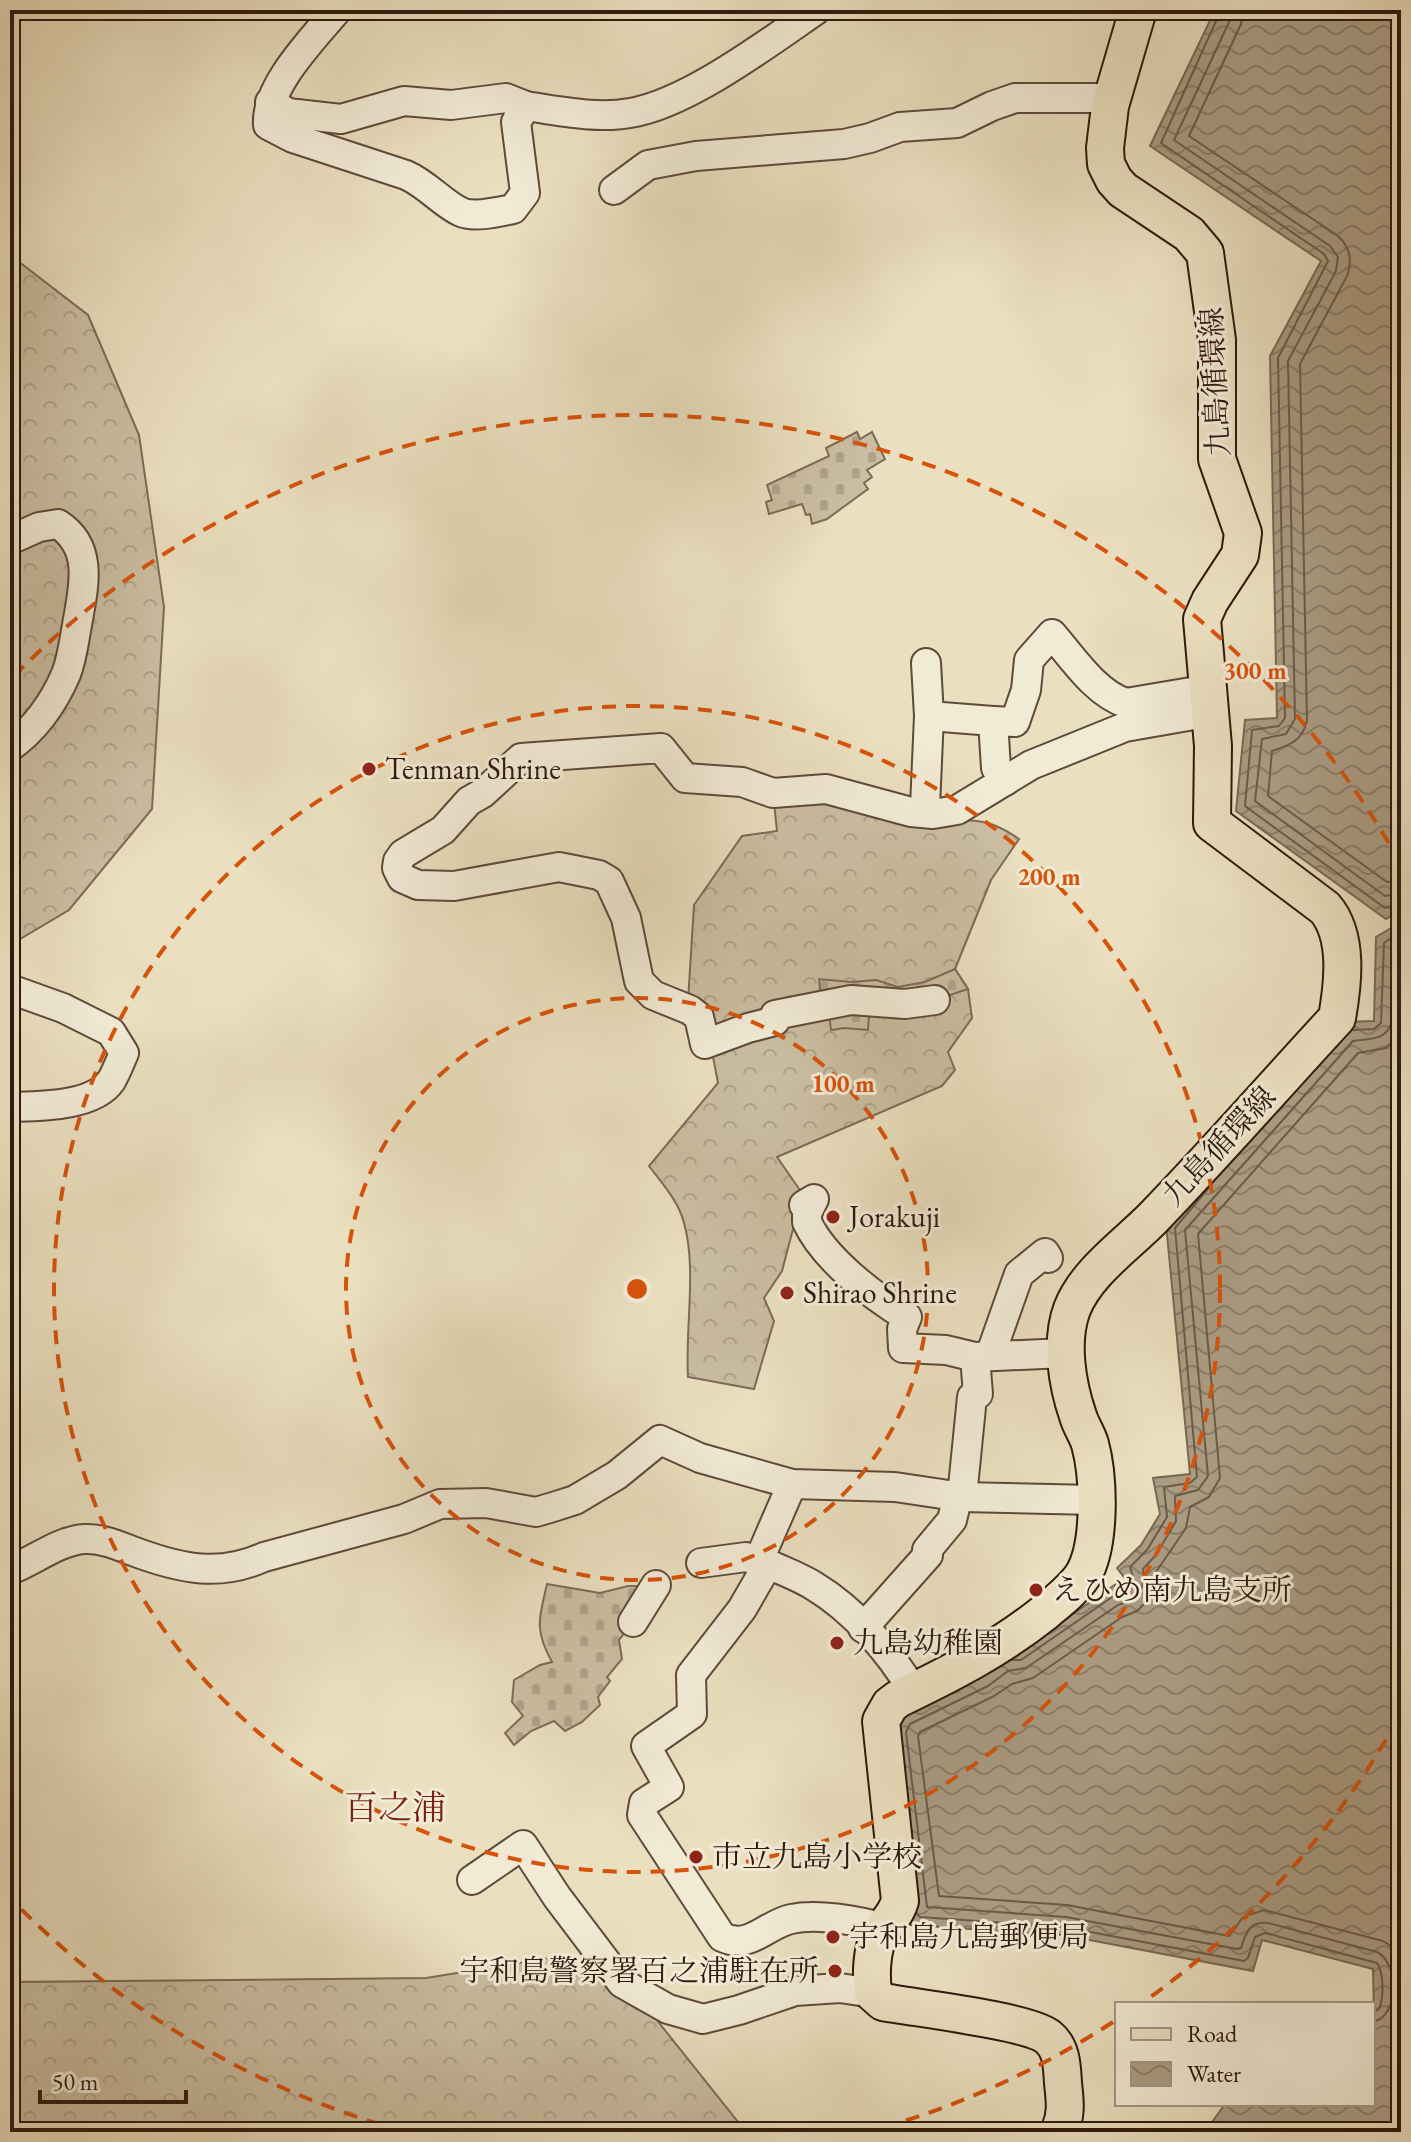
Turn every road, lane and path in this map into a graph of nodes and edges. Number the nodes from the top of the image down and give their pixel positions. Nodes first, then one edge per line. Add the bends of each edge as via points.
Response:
1 (337, 10) edge
2 (816, 10) edge
3 (1138, 10) edge
4 (1112, 98) junction
5 (270, 102) junction
6 (526, 106) junction
7 (614, 190) dead end
8 (10, 540) edge
9 (926, 663) dead end
10 (1210, 701) junction
11 (929, 716) junction
12 (993, 721) junction
13 (10, 747) edge
14 (1005, 781) junction
15 (925, 807) dead end
16 (10, 989) edge
17 (935, 1000) dead end
18 (10, 1107) edge
19 (804, 1205) dead end
20 (1048, 1258) dead end
21 (1065, 1353) junction
22 (982, 1357) junction
23 (792, 1484) junction
24 (960, 1496) junction
25 (1096, 1500) junction
26 (764, 1562) junction
27 (701, 1563) dead end
28 (10, 1570) edge
29 (656, 1585) dead end
30 (633, 1622) dead end
31 (863, 1628) junction
32 (913, 1691) junction
33 (472, 1880) dead end
34 (884, 1928) junction
35 (873, 1993) junction
36 (1059, 2132) edge

1 - 5 street
2 - 6 street via 750,56 675,98 630,113
3 - 4 main road, 九島循環線
4 - 7 street via 1015,98 957,123 900,127 844,144 696,156 648,165
4 - 10 main road, 九島循環線 via 1105,148 1114,180 1189,234 1205,253 1217,340 1217,459 1243,533 1240,555 1202,619
5 - 6 street via 288,113 341,119 404,101 451,105 506,98
5 - 6 street via 268,125 406,175 462,213 513,209 525,193 516,122
8 - 13 street via 58,524 72,533 81,549 85,577 67,672 46,711
9 - 11 street
10 - 12 street via 1117,700 1052,634 1029,660 1015,722
10 - 14 street via 1125,727
10 - 21 main road, 九島循環線 via 1212,823 1333,917 1341,947 1337,1018 1086,1285 1072,1309
11 - 12 street
11 - 15 street
12 - 14 street via 996,768
14 - 17 street via 957,810 933,814 826,789 773,793 742,782 685,778 661,748 521,758 443,830 398,861 402,878 418,885 454,886 559,867 599,875 609,881 626,918 639,981 653,995 699,1017 705,1044 775,1021 775,1015 851,1000
16 - 18 street via 111,1032 124,1053 109,1084 93,1096 48,1106
19 - 22 street via 814,1199 807,1222 836,1261 907,1317 903,1348
20 - 22 street via 1045,1253 1019,1274
21 - 22 street
21 - 25 main road, 九島循環線 via 1077,1415 1090,1444
22 - 24 street
23 - 24 street via 895,1487
23 - 26 street
23 - 28 street via 700,1458 660,1440 575,1500 536,1512 486,1503 440,1504 227,1569 167,1563 84,1539
24 - 25 street
24 - 31 street via 952,1520 928,1555
25 - 32 main road, 九島循環線 via 1090,1560 1066,1595 975,1661
26 - 27 street via 746,1557
26 - 31 street via 813,1585
26 - 34 street via 742,1609 691,1675 692,1714 646,1746 669,1787 644,1803 642,1815 722,1937 743,1941 801,1918
29 - 30 street
31 - 32 street
32 - 34 main road, 九島循環線 via 890,1705 881,1721 900,1901
33 - 35 street via 523,1845 622,1983 668,2009 703,2019 795,1991 840,1988
34 - 35 main road, 九島循環線 via 875,1946
35 - 36 main road via 883,2002 1019,2026 1047,2036 1062,2068 1066,2110

